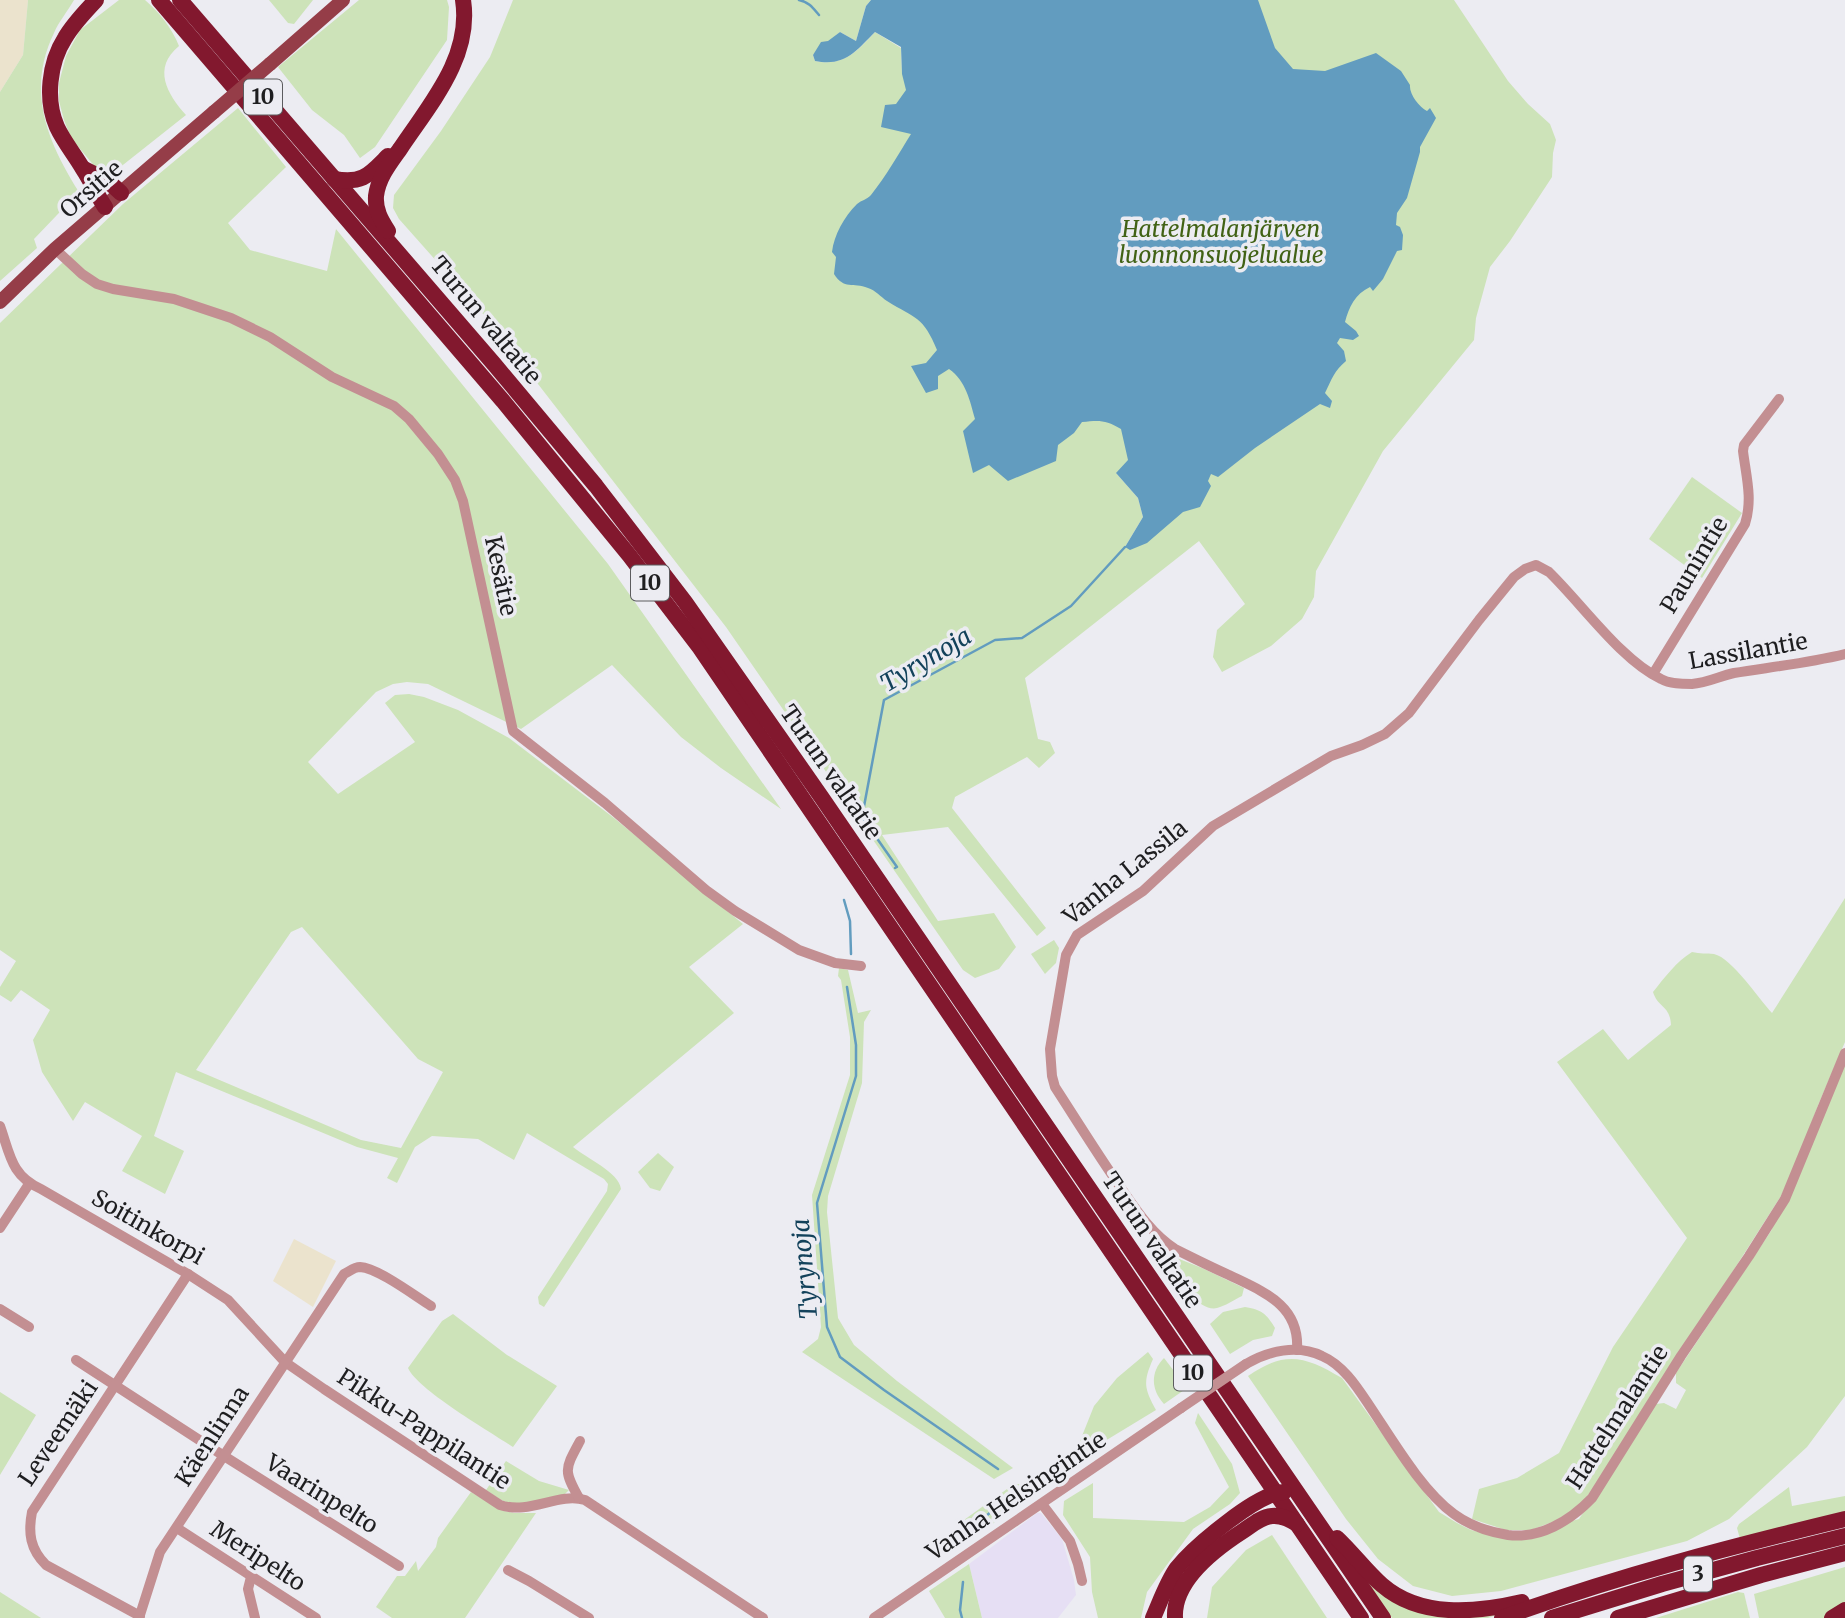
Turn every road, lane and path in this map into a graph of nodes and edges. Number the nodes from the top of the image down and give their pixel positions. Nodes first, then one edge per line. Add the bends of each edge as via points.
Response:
1 (96, 0) edge
2 (110, 0) edge
3 (153, 0) edge
4 (159, 0) edge
5 (180, 0) edge
6 (344, 0) edge
7 (463, 0) edge
8 (71, 28) junction
9 (214, 62) junction
10 (409, 135) junction
11 (84, 169) junction
12 (334, 179) junction
13 (121, 193) junction
14 (104, 207) junction
15 (55, 249) junction
16 (410, 266) junction
17 (0, 302) edge
18 (1779, 400) dead end
19 (1536, 565) joint
20 (1845, 654) edge
21 (1653, 674) junction
22 (861, 966) dead end
23 (1845, 1053) edge
24 (0, 1126) edge
25 (29, 1184) junction
26 (0, 1228) edge
27 (188, 1274) junction
28 (431, 1306) dead end
29 (0, 1309) edge
30 (29, 1328) dead end
31 (1297, 1350) junction
32 (76, 1360) dead end
33 (285, 1362) junction
34 (116, 1385) junction
35 (1181, 1408) joint
36 (580, 1441) dead end
37 (1247, 1453) junction
38 (224, 1456) junction
39 (1275, 1492) junction
40 (579, 1498) junction
41 (1302, 1499) junction
42 (1256, 1502) junction
43 (1042, 1504) junction
44 (1313, 1516) junction
45 (1845, 1519) edge
46 (1297, 1524) junction
47 (177, 1528) junction
48 (1845, 1536) edge
49 (1845, 1553) edge
50 (399, 1566) dead end
51 (508, 1570) dead end
52 (251, 1577) junction
53 (1082, 1581) dead end
54 (1552, 1600) junction
55 (1845, 1610) edge
56 (140, 1617) edge
57 (255, 1618) edge
58 (316, 1618) edge
59 (589, 1618) edge
60 (763, 1618) edge
61 (874, 1618) edge
62 (1153, 1618) edge
63 (1175, 1618) edge
64 (1361, 1618) edge
65 (1383, 1618) edge
66 (1502, 1618) edge
67 (1552, 1618) edge
68 (1618, 1618) edge
69 (1832, 1618) edge

1 - 8 highway
2 - 8 highway
3 - 9 highway
4 - 9 highway, Turun valtatie / 10
5 - 12 highway, Turun valtatie / 10
6 - 13 main road, Orsitie, bridge
7 - 10 highway via 465,29 458,53 434,101
8 - 11 highway via 54,64 50,102 61,134
9 - 37 highway, Turun valtatie / 10 via 511,411 699,648
10 - 12 highway via 368,176 354,181
10 - 16 highway via 379,184 376,203 380,220
11 - 13 highway
11 - 14 highway
12 - 16 highway, Turun valtatie / 10
13 - 14 main road, Orsitie
14 - 15 main road, Orsitie
15 - 17 main road, Orsitie
15 - 22 street, Kesätie via 97,284 174,299 231,317 410,419 455,480 463,501 513,731 735,911 799,950 835,963
16 - 41 highway, Turun valtatie / 10 via 596,486 685,602
18 - 21 street, Paunintie via 1744,445 1750,492 1745,524
19 - 21 street, Lassilantie via 1549,572 1628,656
19 - 31 street, Vanha Lassila via 1514,577 1401,721 1385,734 1331,756 1213,826 1143,891 1077,935 1066,955 1050,1049 1055,1087 1148,1226 1175,1249 1277,1301 1293,1322
20 - 21 street, Lassilantie via 1696,683 1667,682
23 - 31 street, Hattelmalantie via 1785,1199 1592,1498 1569,1518 1526,1535 1480,1528 1452,1513 1427,1488 1338,1366 1323,1356
24 - 25 street, Soitinkorpi via 12,1164
25 - 26 street
25 - 27 street, Soitinkorpi
27 - 33 street, Soitinkorpi via 228,1300
27 - 34 street, Leveemäki
28 - 33 street, Käenlinna via 383,1276 353,1268 337,1283
29 - 30 street
31 - 35 street, Hattelmalantie, bridge via 1269,1353 1246,1364
32 - 34 street, Vaarinpelto
33 - 38 street, Käenlinna
33 - 40 street, Pikku-Pappilantie via 500,1505 523,1508
34 - 38 street, Vaarinpelto
34 - 56 street, Leveemäki via 32,1512 29,1528 36,1555 46,1565
35 - 43 street, Vanha Helsingintie
36 - 40 street via 566,1471
37 - 39 highway, Turun valtatie / 10
37 - 42 highway via 1255,1477
38 - 47 street, Käenlinna
38 - 50 street, Vaarinpelto
39 - 41 highway via 1290,1492
39 - 42 highway
39 - 46 highway, Turun valtatie / 10
40 - 60 street
41 - 44 highway, Turun valtatie / 10
42 - 62 highway via 1175,1570
43 - 53 street via 1070,1541
43 - 61 street, Vanha Helsingintie
44 - 54 highway via 1384,1587 1418,1606 1460,1611
44 - 65 highway, Turun valtatie / 10
45 - 54 highway via 1660,1566
46 - 63 highway via 1268,1516 1221,1545 1188,1580
46 - 64 highway, Turun valtatie / 10
47 - 52 street, Meripelto
47 - 56 street, Käenlinna via 160,1552
48 - 67 highway, 3
49 - 68 highway, 3
51 - 59 street
52 - 57 street via 248,1589
52 - 58 street, Meripelto
54 - 66 highway
55 - 69 highway

